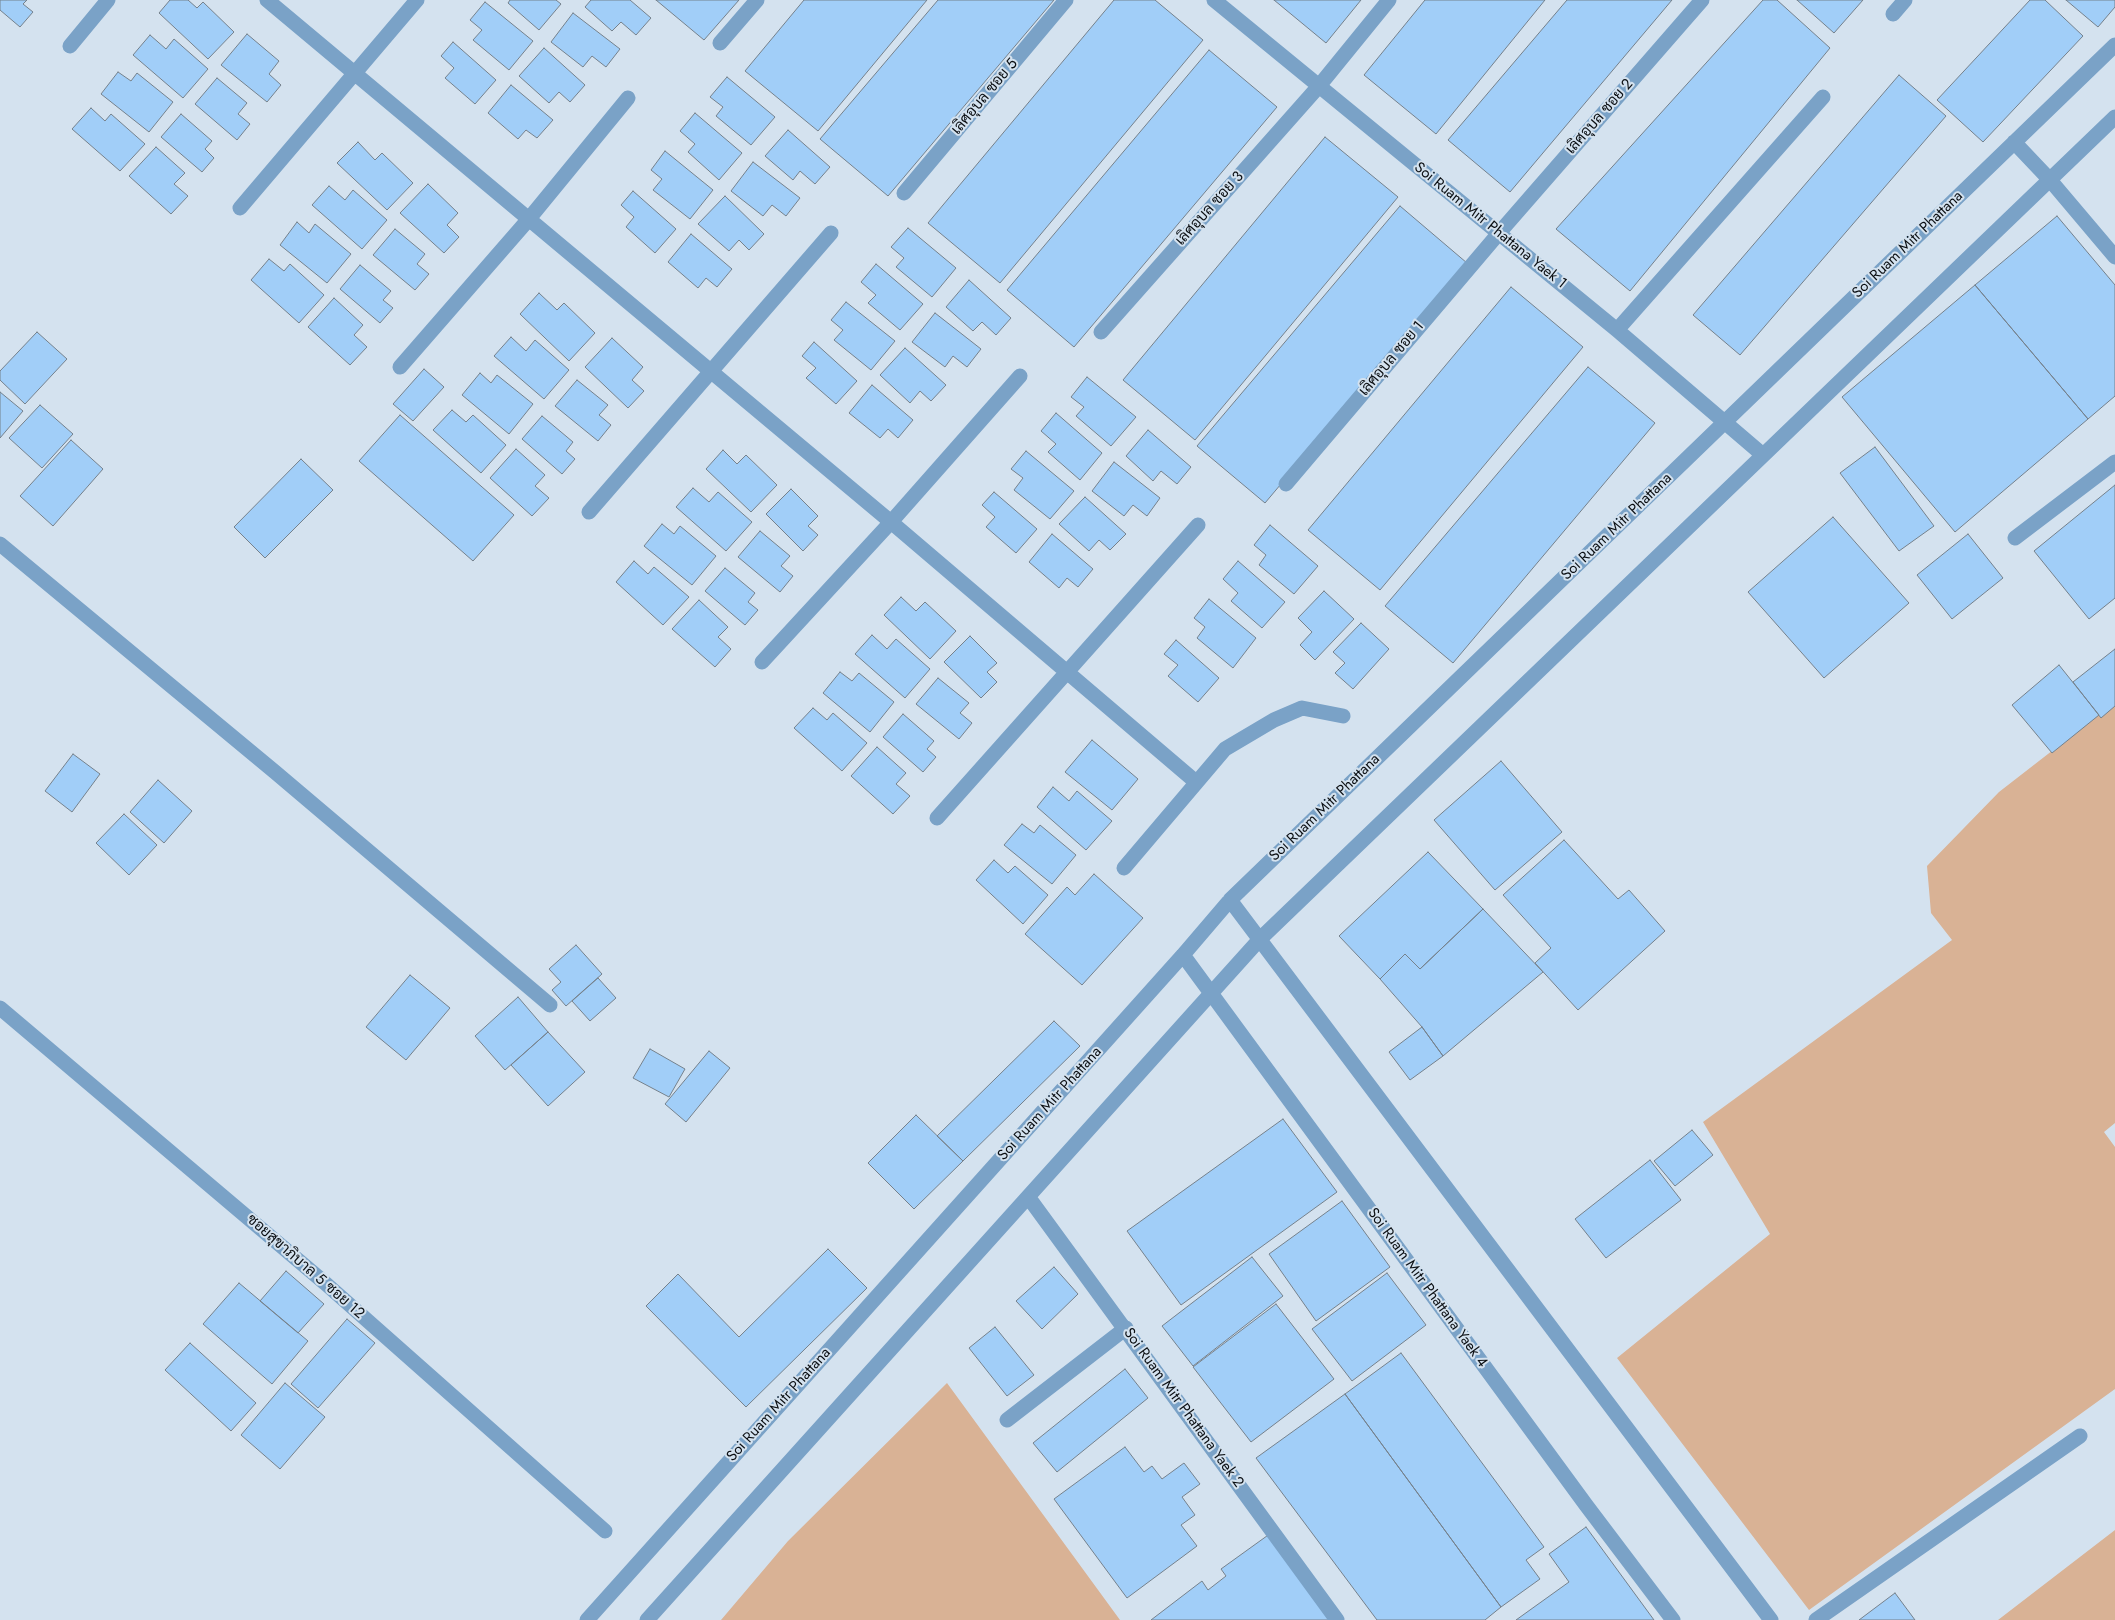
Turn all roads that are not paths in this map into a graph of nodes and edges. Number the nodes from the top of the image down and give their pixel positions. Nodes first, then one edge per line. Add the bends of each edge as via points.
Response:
1 (108, 0) edge
2 (267, 0) edge
3 (417, 0) edge
4 (757, 0) edge
5 (1066, 0) edge
6 (1214, 0) edge
7 (1389, 0) edge
8 (1702, 0) edge
9 (1905, 0) edge
10 (1893, 14) dead end
11 (720, 43) dead end
12 (2115, 45) edge
13 (70, 46) dead end
14 (355, 72) junction
15 (1319, 86) junction
16 (1823, 97) dead end
17 (628, 98) dead end
18 (2115, 117) edge
19 (2014, 142) junction
20 (2050, 180) junction
21 (904, 193) dead end
22 (240, 208) dead end
23 (528, 220) junction
24 (831, 233) dead end
25 (1499, 233) junction
26 (2115, 257) edge
27 (1617, 330) junction
28 (1101, 332) dead end
29 (400, 367) dead end
30 (710, 373) junction
31 (1020, 376) dead end
32 (1725, 422) junction
33 (1763, 455) junction
34 (2115, 462) edge
35 (1286, 484) dead end
36 (589, 512) dead end
37 (891, 522) junction
38 (1198, 525) dead end
39 (2015, 538) dead end
40 (0, 544) edge
41 (762, 662) dead end
42 (1066, 673) junction
43 (1344, 716) dead end
44 (1196, 782) junction
45 (937, 818) dead end
46 (1124, 868) dead end
47 (1230, 900) junction
48 (1260, 939) junction
49 (1183, 955) junction
50 (1212, 994) junction
51 (550, 1005) dead end
52 (0, 1008) edge
53 (1028, 1198) junction
54 (1126, 1328) junction
55 (1007, 1420) dead end
56 (2080, 1436) dead end
57 (606, 1531) dead end
58 (587, 1620) edge
59 (647, 1620) edge
60 (1337, 1620) edge
61 (1673, 1620) edge
62 (1771, 1620) edge
63 (1816, 1620) edge

1 - 13 street
2 - 14 street
3 - 14 street
4 - 11 street
5 - 21 street, เลิศอุบล ซอย 5
6 - 15 street, Soi Ruam Mitr Phattana Yaek 1
7 - 15 street, เลิศอุบล ซอย 3
8 - 25 street, เลิศอุบล ซอย 2
9 - 10 street
12 - 19 street, Soi Ruam Mitr Phattana
14 - 22 street
14 - 23 street
15 - 25 street, Soi Ruam Mitr Phattana Yaek 1
15 - 28 street, เลิศอุบล ซอย 3
16 - 27 street
17 - 23 street
18 - 20 street
19 - 20 street
19 - 32 street, Soi Ruam Mitr Phattana
20 - 26 street
20 - 33 street
23 - 29 street
23 - 30 street
24 - 30 street
25 - 27 street, Soi Ruam Mitr Phattana Yaek 1
25 - 35 street, เลิศอุบล ซอย 1
27 - 32 street, Soi Ruam Mitr Phattana Yaek 1
30 - 36 street
30 - 37 street
31 - 37 street
32 - 33 street, Soi Ruam Mitr Phattana Yaek 1
32 - 47 street, Soi Ruam Mitr Phattana
33 - 48 street
34 - 39 street
37 - 41 street
37 - 42 street
38 - 42 street
40 - 51 street
42 - 44 street
42 - 45 street
43 - 44 street via 1302,708 1274,720 1226,749
44 - 46 street
47 - 48 street
47 - 49 street, Soi Ruam Mitr Phattana
48 - 50 street
48 - 62 street
49 - 50 street, Soi Ruam Mitr Phattana Yaek 4
49 - 58 street, Soi Ruam Mitr Phattana
50 - 53 street
50 - 61 street, Soi Ruam Mitr Phattana Yaek 4
52 - 57 street, ซอยสุขาภิบาล 5 ซอย 12 via 325,1283
53 - 54 street, Soi Ruam Mitr Phattana Yaek 2
53 - 59 street
54 - 55 street
54 - 60 street, Soi Ruam Mitr Phattana Yaek 2
56 - 63 street

